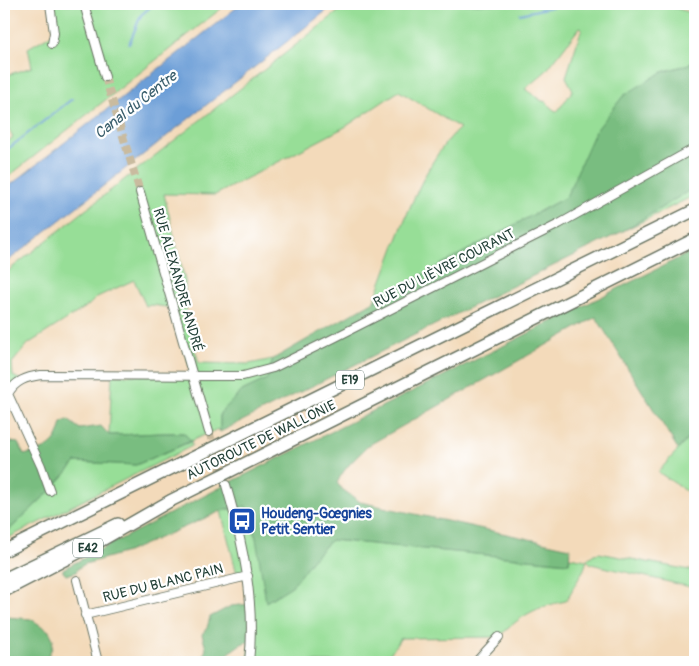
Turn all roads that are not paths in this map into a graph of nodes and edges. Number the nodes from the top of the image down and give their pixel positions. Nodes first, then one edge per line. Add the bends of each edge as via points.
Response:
1 (50, 4) edge
2 (84, 4) edge
3 (52, 44) dead end
4 (105, 77) tunnel mouth
5 (695, 148) edge
6 (140, 192) tunnel mouth
7 (695, 210) edge
8 (695, 239) edge
9 (192, 375) junction
10 (209, 432) tunnel mouth
11 (226, 485) tunnel mouth
12 (50, 491) dead end
13 (170, 501) junction
14 (4, 551) edge
15 (248, 576) junction
16 (4, 579) edge
17 (76, 580) dead end
18 (4, 591) edge
19 (85, 615) junction
20 (499, 637) dead end
21 (98, 662) edge
22 (250, 662) edge
23 (476, 662) edge

1 - 3 street via 54,33
2 - 4 street
5 - 9 street, RUE DU LIÈVRE COURANT via 559,224 273,368 243,376
6 - 9 street, RUE ALEXANDRE ANDRÉ
7 - 14 highway, AUTOROUTE DE WALLONIE / E19
8 - 13 highway, AUTOROUTE DE WALLONIE / E19
9 - 10 street, RUE ALEXANDRE ANDRÉ
9 - 12 street, RUE DU LIÈVRE COURANT via 41,375 29,376 11,387 8,394
11 - 15 street
13 - 16 highway, E19
13 - 18 highway, AUTOROUTE DE WALLONIE / E42
15 - 19 street, RUE DU BLANC PAIN
15 - 22 street
17 - 19 street
19 - 21 street
20 - 23 street

